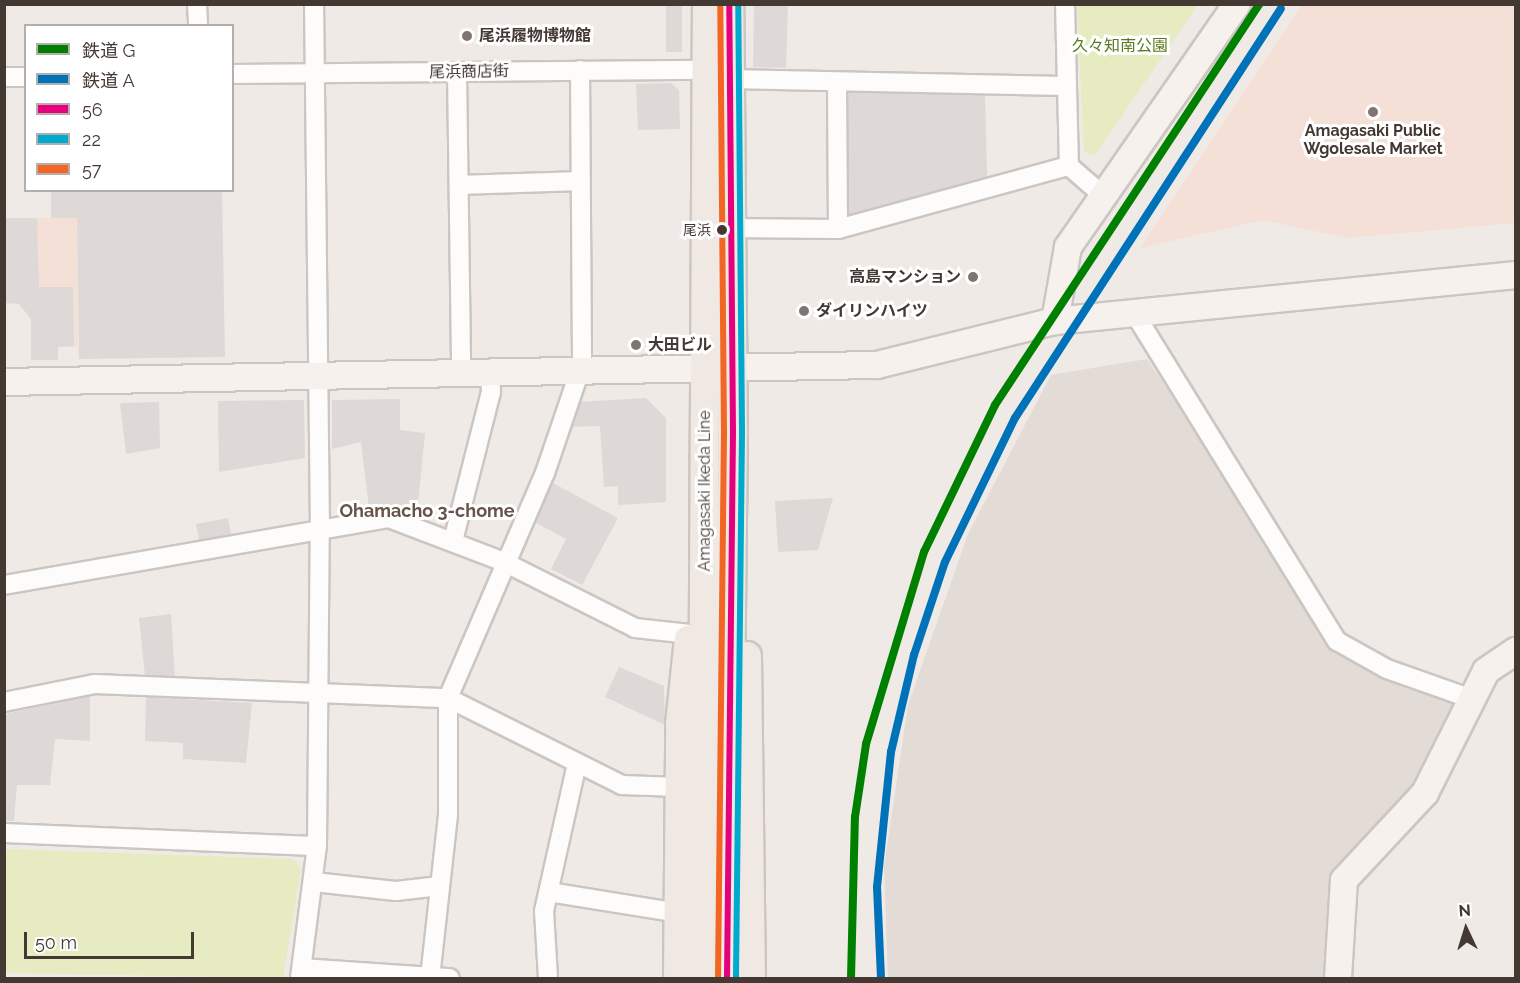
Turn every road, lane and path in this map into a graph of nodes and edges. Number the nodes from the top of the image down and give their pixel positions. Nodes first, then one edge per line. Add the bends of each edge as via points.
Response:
1 (197, 4) edge
2 (314, 4) edge
3 (707, 4) edge
4 (729, 4) edge
5 (1065, 4) edge
6 (1237, 4) edge
7 (198, 24) edge
8 (580, 70) junction
9 (457, 72) junction
10 (234, 74) edge
11 (315, 74) junction
12 (718, 75) junction
13 (24, 76) edge
14 (4, 77) edge
15 (837, 83) junction
16 (1066, 86) junction
17 (1069, 166) junction
18 (580, 181) junction
19 (459, 185) junction
20 (1106, 198) junction
21 (727, 228) junction
22 (838, 229) junction
23 (1515, 275) edge
24 (1133, 311) junction
25 (1055, 321) junction
26 (718, 371) junction
27 (580, 373) junction
28 (461, 375) junction
29 (490, 375) junction
30 (319, 376) junction
31 (4, 382) edge
32 (320, 529) junction
33 (453, 541) junction
34 (504, 562) junction
35 (4, 585) edge
36 (719, 594) junction
37 (690, 634) junction
38 (1515, 651) edge
39 (318, 694) junction
40 (448, 698) junction
41 (1473, 699) junction
42 (4, 702) edge
43 (577, 763) junction
44 (679, 787) junction
45 (4, 833) edge
46 (317, 846) junction
47 (314, 882) junction
48 (440, 886) junction
49 (549, 892) junction
50 (678, 914) junction
51 (302, 973) edge
52 (430, 977) edge
53 (450, 978) edge
54 (548, 978) edge
55 (678, 978) edge
56 (702, 978) edge
57 (727, 978) edge
58 (751, 978) edge
59 (1338, 978) edge

1 - 7 street
2 - 11 street
3 - 12 main road, Amagasaki Ikeda Line
4 - 12 main road, Amagasaki Ikeda Line
5 - 16 street
6 - 20 street
8 - 9 street, 尾浜商店街
8 - 12 street, 尾浜商店街
8 - 18 street
9 - 11 street, 尾浜商店街
9 - 19 street
10 - 11 street, 尾浜商店街
11 - 30 street
12 - 15 street, 尾浜商店街
12 - 21 main road, Amagasaki Ikeda Line
12 - 26 main road, Amagasaki Ikeda Line
13 - 14 street
15 - 16 street, 尾浜商店街
15 - 22 street
16 - 17 street
17 - 20 street
17 - 22 street
18 - 19 street
18 - 27 street
19 - 28 street
20 - 25 street via 1068,247
21 - 22 street
21 - 26 main road, Amagasaki Ikeda Line
23 - 24 street
24 - 25 street
24 - 41 street via 1337,641 1387,669
25 - 26 street via 878,365
26 - 27 street
26 - 36 main road, Amagasaki Ikeda Line
27 - 29 street
27 - 34 street via 545,473
28 - 29 street
28 - 30 street
29 - 33 street via 491,392
30 - 31 street
30 - 32 street
32 - 33 street via 389,518
32 - 35 street
32 - 39 street
33 - 34 street
34 - 37 street via 635,628
34 - 40 street
36 - 37 main road
36 - 56 main road, Amagasaki Ikeda Line
36 - 57 main road, Amagasaki Ikeda Line
36 - 58 main road via 747,648
37 - 44 main road
38 - 41 street via 1495,660
39 - 40 street
39 - 42 street via 95,684
39 - 46 street
40 - 43 street
40 - 48 street via 449,792
41 - 59 street via 1425,793 1344,880
43 - 44 street via 629,786
43 - 49 street
44 - 50 main road
45 - 46 street
46 - 47 street
47 - 48 street via 396,891
47 - 51 street
48 - 52 street
49 - 50 street
49 - 54 street via 544,911
50 - 55 main road
51 - 52 street
52 - 53 street

